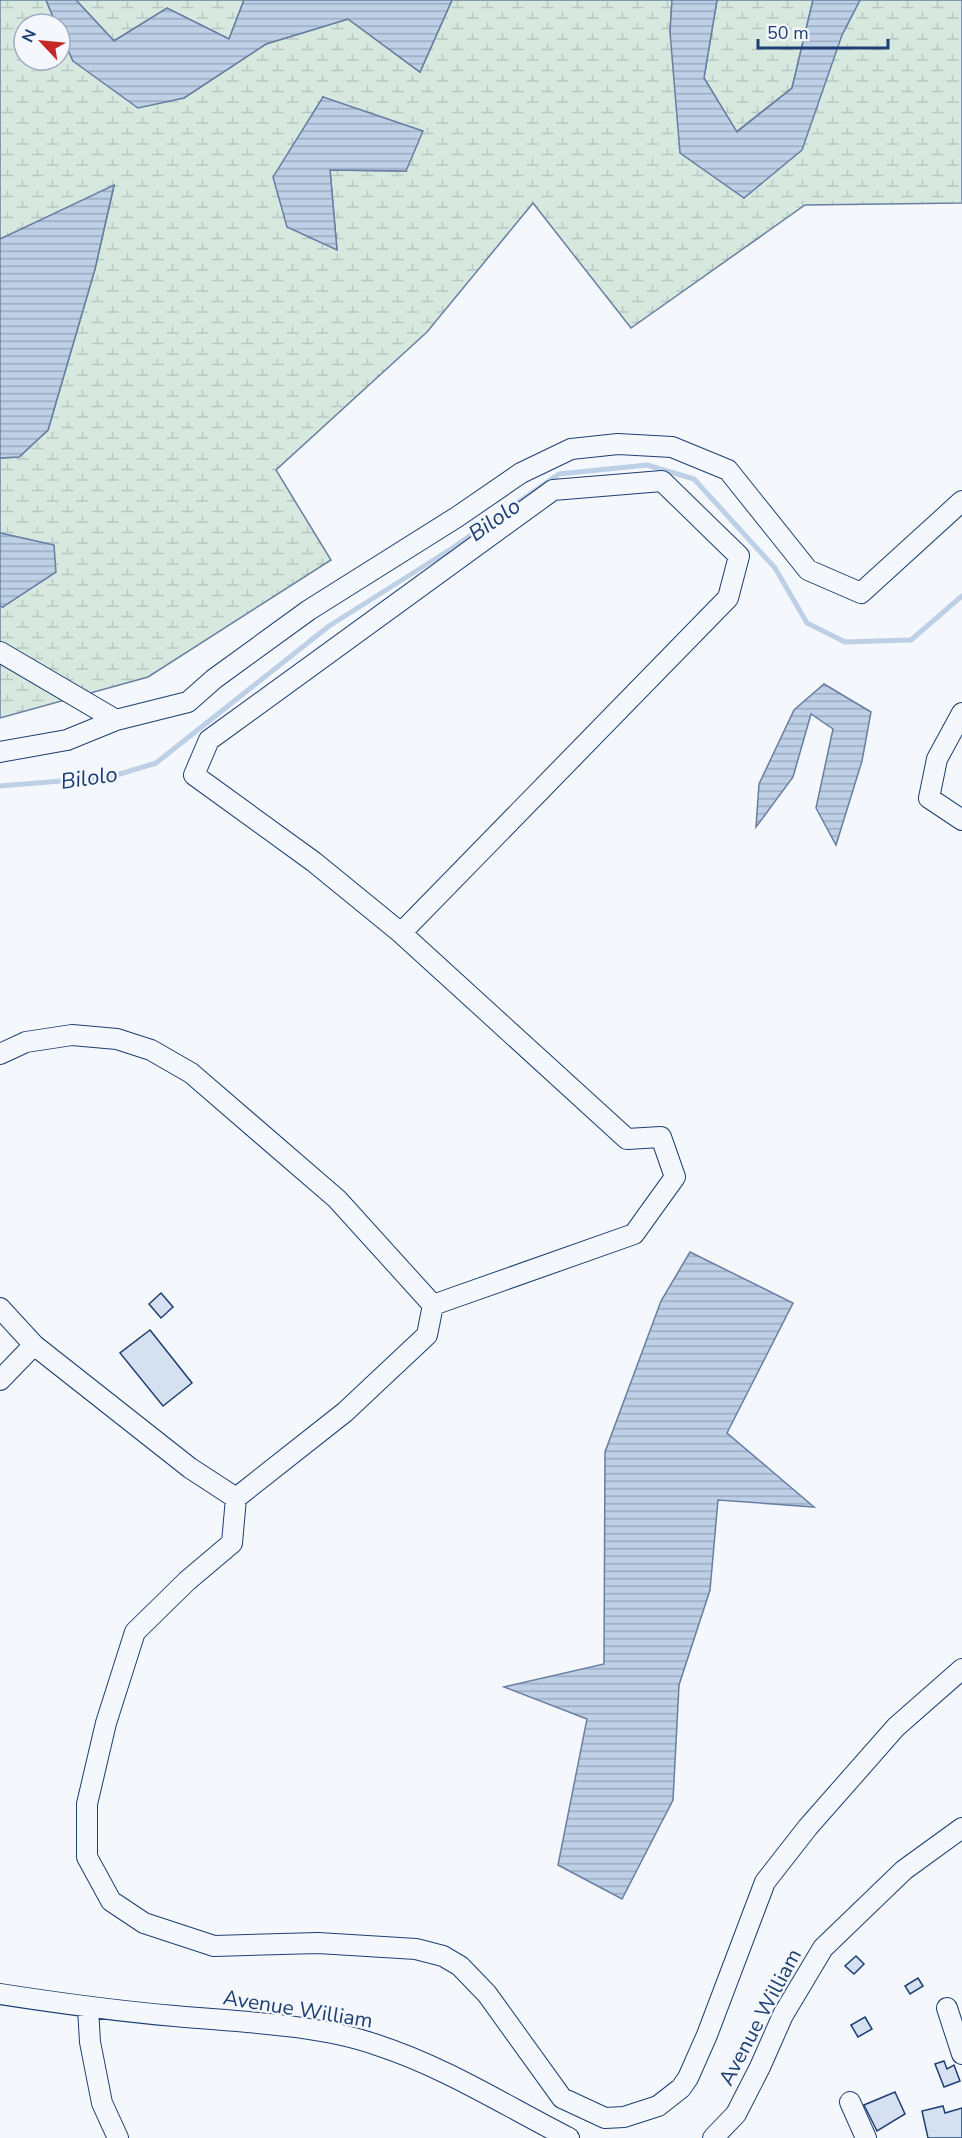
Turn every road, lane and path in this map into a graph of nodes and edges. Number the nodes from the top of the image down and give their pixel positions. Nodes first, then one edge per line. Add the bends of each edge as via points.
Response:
1 (962, 501) edge
2 (0, 652) edge
3 (962, 713) edge
4 (116, 720) junction
5 (0, 752) edge
6 (962, 820) edge
7 (401, 933) junction
8 (0, 1054) edge
9 (433, 1305) junction
10 (0, 1308) edge
11 (33, 1345) junction
12 (0, 1380) edge
13 (236, 1498) junction
14 (962, 1669) edge
15 (962, 1828) edge
16 (0, 1994) edge
17 (88, 2008) junction
18 (947, 2008) dead end
19 (962, 2054) edge
20 (849, 2102) dead end
21 (118, 2138) edge
22 (569, 2138) edge
23 (713, 2138) edge
24 (866, 2138) edge

1 - 4 street via 861,593 808,570 728,470 672,447 618,444 571,449 521,473 309,610 188,702
2 - 4 street
3 - 6 street via 937,759 929,798
4 - 5 street via 67,740
7 - 7 street via 314,862 194,775 209,740 553,490 662,482 739,556 728,598
7 - 9 street via 627,1139 661,1137 675,1177 634,1234
8 - 9 street via 27,1042 72,1035 117,1039 151,1050 191,1073 337,1199
9 - 13 street via 427,1335 345,1412
10 - 11 street
11 - 12 street
11 - 13 street via 190,1468
13 - 14 street via 232,1543 135,1632 106,1723 87,1804 87,1857 111,1901 144,1923 214,1946 318,1943 416,1949 443,1956 460,1966 487,1994 562,2098 604,2118 624,2117 658,2106 681,2088 707,2035 765,1882 896,1727
15 - 23 street, Avenue William via 904,1870 823,1948 783,2015 736,2114
16 - 17 street, Avenue William
17 - 21 street via 102,2103
17 - 22 street, Avenue William via 270,2024 376,2044 458,2079
18 - 19 street
20 - 24 street

